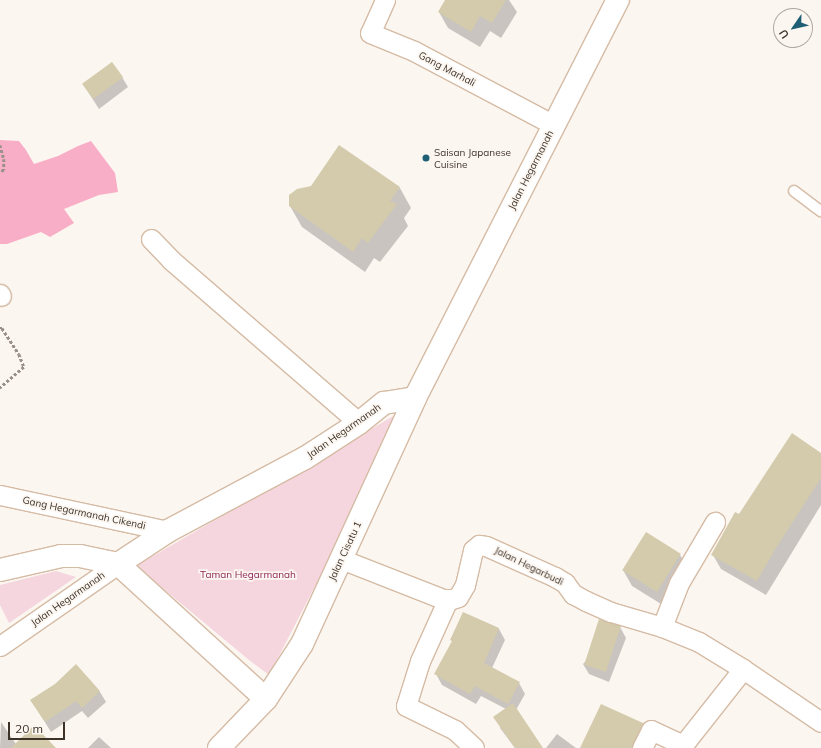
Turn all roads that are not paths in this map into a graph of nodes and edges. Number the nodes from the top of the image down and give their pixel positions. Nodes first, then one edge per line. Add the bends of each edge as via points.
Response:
1 (385, 0) edge
2 (618, 0) edge
3 (554, 125) junction
4 (794, 190) dead end
5 (821, 211) edge
6 (151, 239) dead end
7 (415, 398) junction
8 (359, 423) junction
9 (0, 495) edge
10 (715, 522) dead end
11 (168, 532) junction
12 (341, 559) junction
13 (118, 564) junction
14 (0, 570) edge
15 (448, 599) junction
16 (662, 627) junction
17 (0, 646) edge
18 (743, 669) junction
19 (266, 699) junction
20 (821, 722) edge
21 (218, 748) edge
22 (474, 748) edge
23 (642, 748) edge

1 - 3 street, Gang Marhali via 370,33 414,52
2 - 3 street, Jalan Hegarmanah
3 - 7 street, Jalan Hegarmanah
4 - 5 lane
6 - 8 street via 171,260
7 - 8 street, Jalan Hegarmanah via 386,402
7 - 12 street, Jalan Cisatu 1
8 - 11 street, Jalan Hegarmanah via 305,458
9 - 11 street, Gang Hegarmanah Cikendi
10 - 16 street via 679,583
11 - 13 street, Jalan Hegarmanah
12 - 15 street
12 - 19 street, Jalan Cisatu 1 via 302,644
13 - 14 street via 80,556 61,556
13 - 17 street, Jalan Hegarmanah
13 - 19 street
15 - 16 street, Jalan Hegarbudi via 458,597 462,593 472,550 477,545 482,545 565,582 573,594 586,601 611,612
15 - 22 street via 420,661 406,706 455,730
16 - 18 street, Jalan Hegarbudi via 699,642
18 - 20 street, Jalan Hegarbudi
18 - 23 street via 683,745 651,730
19 - 21 street, Jalan Cisatu 1

